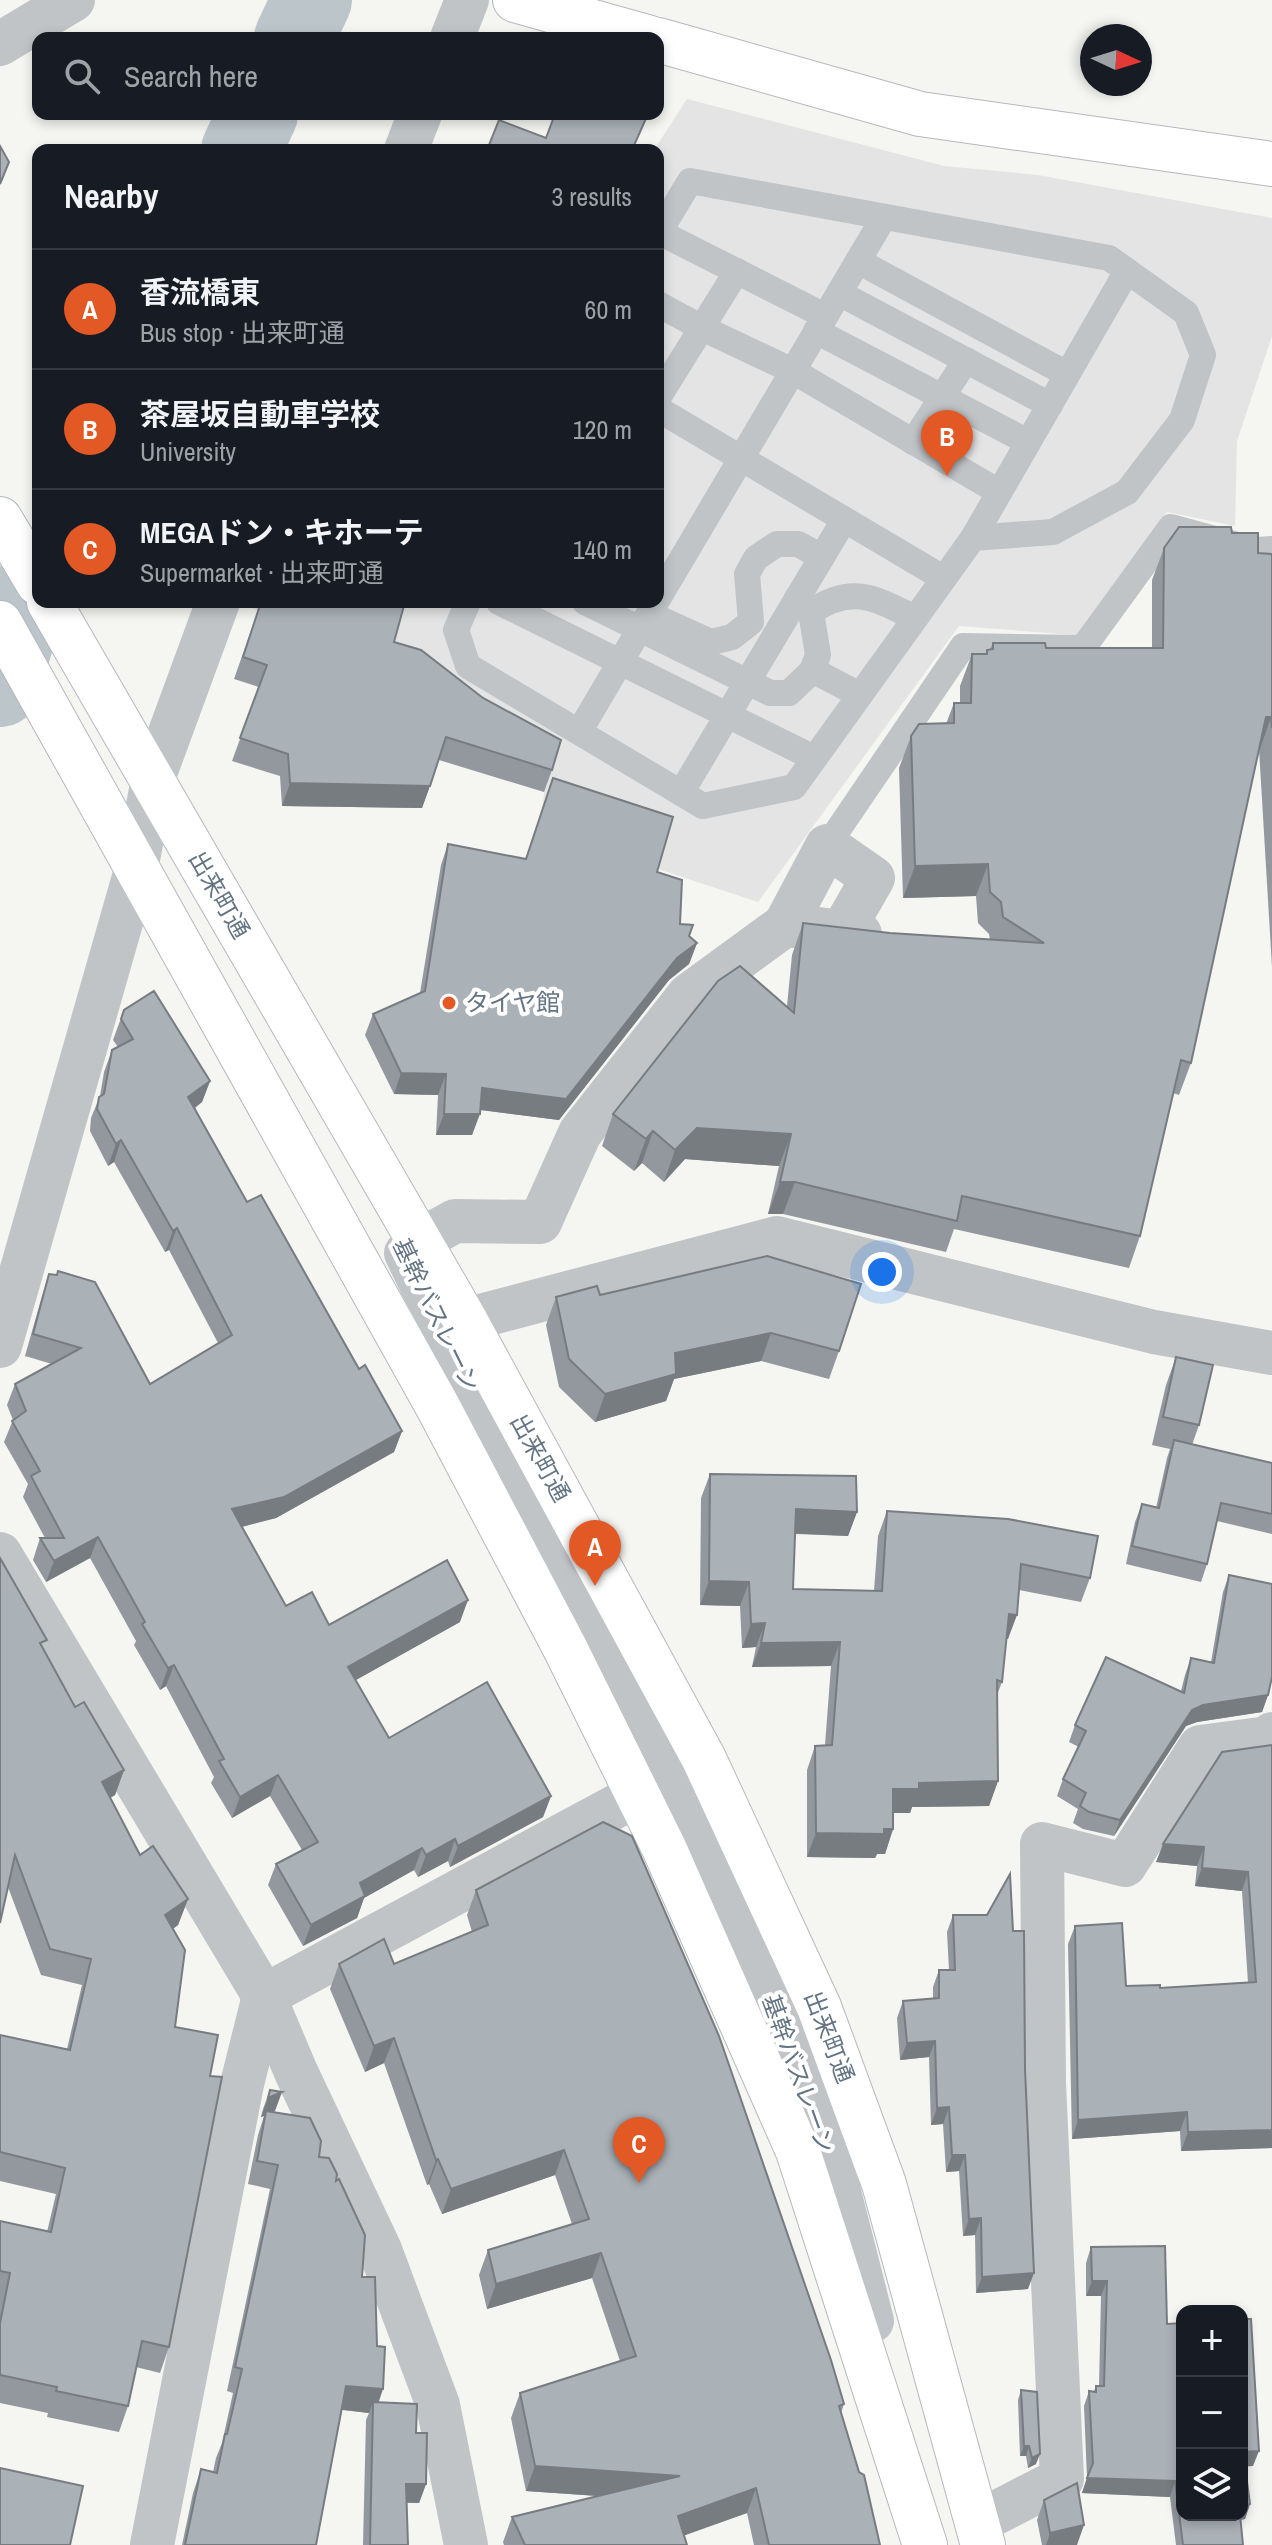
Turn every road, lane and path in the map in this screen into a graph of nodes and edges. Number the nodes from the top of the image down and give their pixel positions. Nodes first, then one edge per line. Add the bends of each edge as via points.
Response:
1 (73, 0) edge
2 (467, 0) edge
3 (515, 0) edge
4 (454, 32) edge
5 (629, 32) edge
6 (664, 42) edge
7 (0, 44) edge
8 (418, 120) edge
9 (408, 144) edge
10 (1272, 164) edge
11 (884, 217) junction
12 (664, 225) edge
13 (664, 235) edge
14 (858, 261) junction
15 (737, 271) junction
16 (1127, 271) junction
17 (839, 293) junction
18 (664, 307) edge
19 (821, 324) junction
20 (702, 328) junction
21 (966, 360) junction
22 (793, 371) junction
23 (1067, 374) junction
24 (664, 388) edge
25 (942, 397) junction
26 (1050, 405) junction
27 (664, 413) edge
28 (913, 442) junction
29 (1028, 442) junction
30 (740, 459) junction
31 (999, 492) junction
32 (0, 519) edge
33 (844, 520) junction
34 (973, 538) junction
35 (1272, 549) edge
36 (822, 557) junction
37 (666, 568) edge
38 (32, 573) edge
39 (943, 578) junction
40 (804, 605) junction
41 (53, 608) edge
42 (216, 608) edge
43 (465, 608) edge
44 (511, 608) edge
45 (628, 608) edge
46 (650, 611) edge
47 (915, 618) junction
48 (751, 622) junction
49 (0, 623) edge
50 (774, 637) junction
51 (620, 663) junction
52 (812, 670) junction
53 (747, 682) junction
54 (860, 695) junction
55 (727, 716) junction
56 (579, 732) junction
57 (814, 758) junction
58 (153, 779) junction
59 (681, 793) junction
60 (827, 846) junction
61 (136, 870) junction
62 (785, 925) junction
63 (842, 932) junction
64 (904, 939) edge
65 (313, 1060) junction
66 (419, 1241) junction
67 (465, 1320) junction
68 (0, 1346) edge
69 (1272, 1353) edge
70 (0, 1554) edge
71 (1272, 1734) edge
72 (672, 1777) junction
73 (264, 1996) junction
74 (980, 2534) edge
75 (152, 2545) edge
76 (466, 2545) edge
77 (926, 2545) edge

1 - 7 street
2 - 4 street
3 - 5 main road
6 - 10 main road via 920,114
8 - 9 street
11 - 12 lane via 690,181
11 - 14 lane
11 - 16 lane via 1109,258
13 - 15 lane
14 - 17 lane
14 - 23 lane
15 - 19 lane
15 - 20 lane
16 - 23 lane
16 - 34 lane via 1186,313 1203,355 1182,420 1127,492 1053,532
17 - 19 lane
17 - 21 lane
18 - 20 lane
19 - 22 lane
19 - 25 lane
20 - 22 lane
20 - 24 lane
21 - 25 lane
21 - 26 lane
22 - 28 lane
22 - 30 lane
23 - 26 lane
25 - 28 lane
25 - 29 lane
26 - 29 lane
27 - 30 lane
28 - 31 lane
29 - 31 lane
30 - 33 lane
30 - 37 lane
31 - 34 lane
32 - 38 main road
33 - 36 lane
33 - 39 lane
34 - 39 lane
35 - 60 lane via 1256,550 1171,527 1083,648 963,646
36 - 40 lane
36 - 48 lane via 798,544 777,544 756,558 747,574
39 - 47 lane
40 - 47 lane via 848,595 873,597
40 - 50 lane
40 - 52 lane via 818,655
41 - 58 main road, 出来町通
42 - 58 street
43 - 56 lane via 456,630 468,666
44 - 51 lane
45 - 46 lane
46 - 48 lane via 711,642 732,637
46 - 51 lane
46 - 53 lane
47 - 54 lane
48 - 50 lane
49 - 61 main road, 出来町通
50 - 53 lane
51 - 55 lane
51 - 56 lane
52 - 53 lane via 789,693 770,693
52 - 54 lane
53 - 55 lane
54 - 57 lane
55 - 57 lane
55 - 59 lane
56 - 59 lane
57 - 59 lane via 794,787 703,806
58 - 61 street
58 - 65 main road, 出来町通
60 - 62 street
60 - 63 street via 873,878
61 - 68 street
61 - 72 main road, 出来町通 via 430,1394 565,1648
62 - 63 street
62 - 66 street via 689,995 580,1133 540,1222 455,1221
63 - 64 street
65 - 66 main road, 出来町通
65 - 72 street, 基幹バスレーン via 575,1602
66 - 67 main road, 出来町通
67 - 69 street via 777,1238 1154,1332
67 - 72 main road, 出来町通
70 - 73 street
71 - 74 street via 1200,1747 1125,1865 1042,1844 1044,2084 1062,2479
72 - 73 street
72 - 74 main road, 出来町通 via 745,1847 819,2007 884,2184
72 - 77 main road, 出来町通
73 - 75 street
73 - 76 street via 380,2250 438,2405

